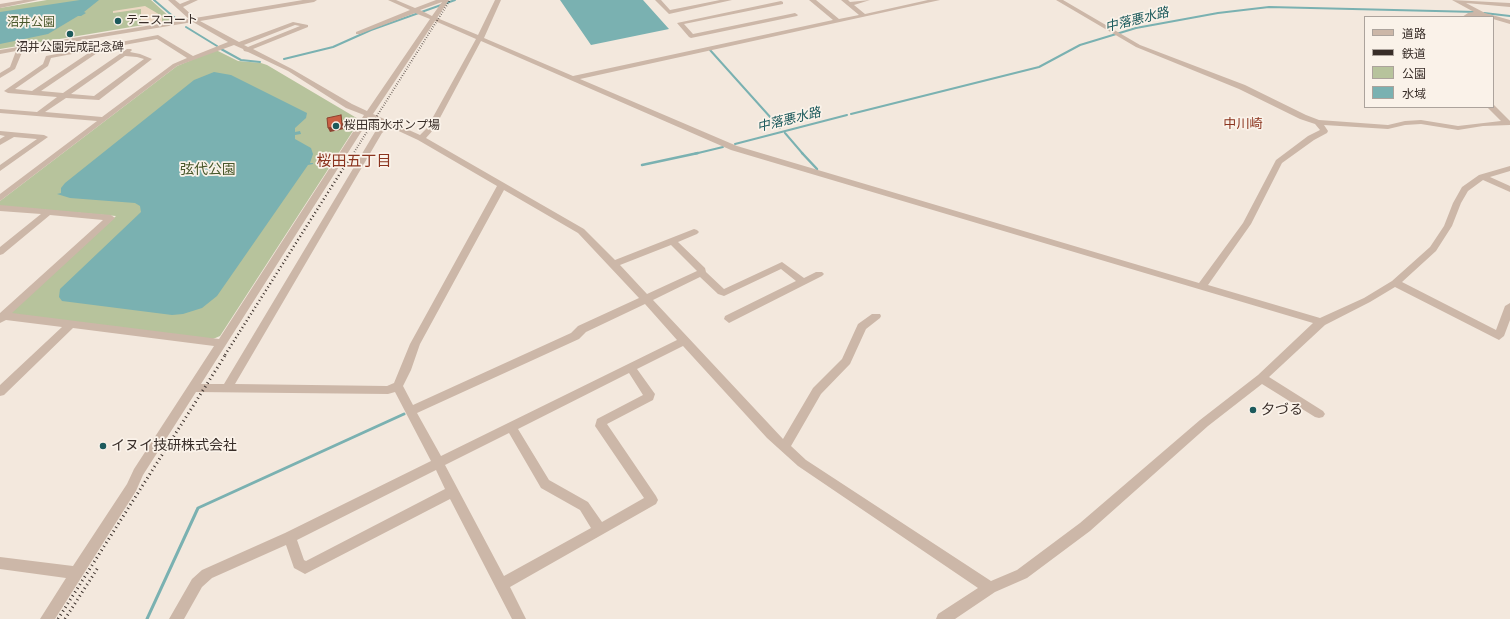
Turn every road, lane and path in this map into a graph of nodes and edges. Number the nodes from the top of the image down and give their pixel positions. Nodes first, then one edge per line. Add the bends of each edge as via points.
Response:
1 (35, 0) edge
2 (171, 0) edge
3 (195, 0) edge
4 (314, 0) edge
5 (391, 0) edge
6 (498, 0) edge
7 (659, 0) edge
8 (729, 0) edge
9 (812, 0) edge
10 (867, 0) edge
11 (937, 0) edge
12 (1059, 0) edge
13 (1455, 0) edge
14 (443, 2) edge
15 (779, 2) edge
16 (846, 2) edge
17 (1510, 4) edge
18 (0, 6) edge
19 (179, 7) junction
20 (418, 11) junction
21 (1481, 13) junction
22 (864, 16) junction
23 (1467, 16) edge
24 (1491, 16) edge
25 (1494, 17) edge
26 (433, 18) junction
27 (194, 20) junction
28 (802, 21) junction
29 (838, 21) junction
30 (1510, 22) edge
31 (358, 33) dead end
32 (480, 38) junction
33 (139, 40) junction
34 (234, 44) junction
35 (99, 47) junction
36 (20, 49) junction
37 (246, 50) junction
38 (0, 52) edge
39 (124, 54) junction
40 (192, 58) junction
41 (0, 76) edge
42 (574, 78) junction
43 (34, 93) junction
44 (64, 95) junction
45 (1492, 108) edge
46 (0, 111) edge
47 (10, 112) junction
48 (38, 114) junction
49 (368, 115) junction
50 (0, 119) edge
51 (105, 119) junction
52 (1318, 122) junction
53 (389, 124) junction
54 (1509, 125) edge
55 (0, 133) edge
56 (13, 134) junction
57 (421, 138) junction
58 (0, 143) edge
59 (1510, 168) edge
60 (0, 169) edge
61 (1482, 178) junction
62 (502, 185) junction
63 (1510, 189) edge
64 (0, 198) edge
65 (0, 208) edge
66 (49, 212) junction
67 (694, 232) dead end
68 (672, 241) junction
69 (0, 252) edge
70 (614, 264) junction
71 (701, 273) junction
72 (819, 274) dead end
73 (803, 282) junction
74 (1395, 283) junction
75 (1201, 287) junction
76 (645, 298) junction
77 (1510, 306) edge
78 (876, 316) dead end
79 (2, 318) edge
80 (729, 319) dead end
81 (1321, 322) junction
82 (70, 326) junction
83 (684, 341) junction
84 (222, 343) junction
85 (632, 368) junction
86 (1262, 378) junction
87 (398, 386) junction
88 (192, 388) junction
89 (226, 388) junction
90 (0, 392) edge
91 (410, 411) junction
92 (1319, 414) dead end
93 (511, 427) junction
94 (784, 447) junction
95 (438, 463) junction
96 (452, 492) junction
97 (600, 530) junction
98 (290, 537) junction
99 (0, 563) edge
100 (77, 573) junction
101 (502, 585) junction
102 (990, 588) junction
103 (47, 619) edge
104 (176, 619) edge
105 (519, 619) edge
106 (943, 619) edge

1 - 18 street
2 - 19 street
3 - 19 street
4 - 27 street
5 - 20 street
6 - 32 street
7 - 8 street via 669,12
9 - 29 street
10 - 16 street
11 - 22 street
12 - 52 street via 1138,46 1242,87
13 - 17 street
13 - 21 street
14 - 20 street
14 - 26 street
15 - 28 street
15 - 28 street via 680,23 691,36
16 - 22 street
19 - 27 street
20 - 26 street
20 - 31 street
21 - 23 street
21 - 24 street
22 - 29 street
25 - 30 street
26 - 32 street
26 - 49 street
27 - 34 street
27 - 36 street
28 - 29 street
28 - 42 street
32 - 42 street
32 - 57 street via 430,129
33 - 35 street
33 - 39 street
33 - 40 street via 160,37
34 - 37 street
34 - 37 street via 295,23 306,26
34 - 40 street
35 - 43 street
35 - 43 street via 50,56 42,68 8,91
36 - 38 street
36 - 41 street via 13,68
37 - 49 street via 290,70
39 - 44 street
39 - 44 street via 149,59 96,98
40 - 51 street via 175,65
42 - 75 street via 734,148
43 - 44 street
44 - 48 street
45 - 54 street
46 - 47 street
47 - 48 street
47 - 50 street
48 - 51 street
49 - 53 street
49 - 84 street
51 - 64 street
52 - 54 street via 1388,126 1420,122 1458,128 1484,124
52 - 75 street via 1324,131 1279,162 1247,224
53 - 57 street
53 - 89 street via 379,132
55 - 56 street
56 - 58 street
56 - 60 street via 44,136
57 - 62 street
59 - 61 street
61 - 63 street
61 - 74 street via 1465,190 1448,226 1433,249
62 - 70 street via 580,231
62 - 87 street via 415,344
65 - 66 street
66 - 69 street
66 - 79 street via 111,218
67 - 68 street
68 - 70 street
68 - 71 street via 702,270
70 - 76 street
71 - 73 street via 724,293 782,265
71 - 76 street
72 - 73 street
73 - 80 street
74 - 77 street via 1499,336
74 - 81 street
75 - 81 street
76 - 83 street
76 - 91 street via 638,304 582,329 575,336
78 - 94 street via 862,327 846,360 817,391
79 - 82 street
81 - 86 street
82 - 84 street
82 - 90 street
83 - 85 street
83 - 94 street
84 - 88 street
85 - 93 street
85 - 97 street via 649,397 601,422 601,426 652,500
86 - 92 street
86 - 102 street via 1204,424 1085,527 1022,574
87 - 89 street via 388,390
87 - 91 street
88 - 89 street
88 - 100 street
91 - 95 street
93 - 95 street
93 - 97 street via 545,484 584,506
94 - 102 street via 802,463
95 - 96 street
95 - 98 street
96 - 98 street via 305,568 299,564
96 - 101 street
97 - 101 street
98 - 104 street via 207,574 198,583
99 - 100 street
100 - 103 street
101 - 105 street
102 - 106 street

